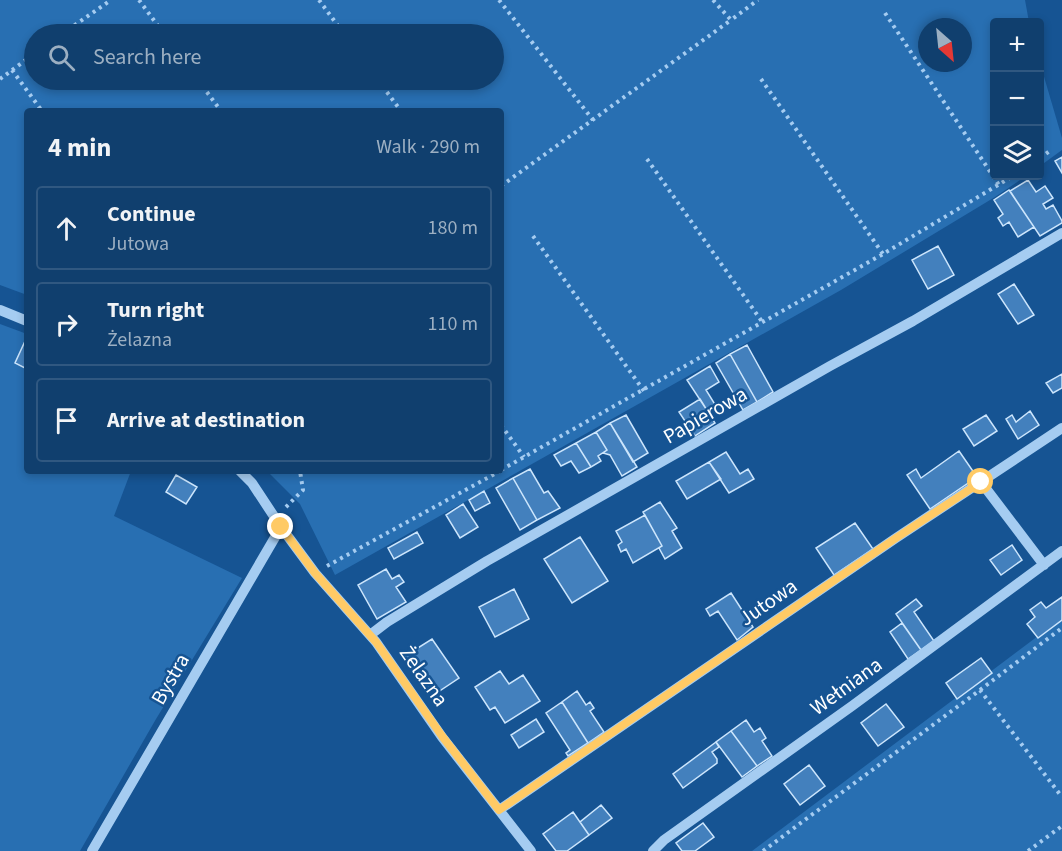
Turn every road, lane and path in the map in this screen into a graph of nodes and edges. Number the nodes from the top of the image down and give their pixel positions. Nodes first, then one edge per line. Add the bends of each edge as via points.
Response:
1 (111, 0) edge
2 (139, 0) edge
3 (319, 0) edge
4 (499, 0) edge
5 (713, 0) edge
6 (758, 0) edge
7 (885, 13) dead end
8 (731, 20) junction
9 (76, 24) edge
10 (157, 24) edge
11 (337, 24) edge
12 (24, 61) edge
13 (12, 70) junction
14 (0, 79) edge
15 (761, 79) dead end
16 (24, 86) edge
17 (27, 90) edge
18 (205, 90) edge
19 (385, 90) edge
20 (40, 108) edge
21 (219, 108) edge
22 (399, 108) edge
23 (593, 120) junction
24 (1051, 150) dead end
25 (1044, 155) edge
26 (646, 159) dead end
27 (1007, 180) edge
28 (504, 184) edge
29 (999, 185) junction
30 (1062, 233) edge
31 (532, 236) dead end
32 (883, 254) junction
33 (0, 310) edge
34 (24, 320) edge
35 (764, 323) junction
36 (644, 391) junction
37 (1062, 428) edge
38 (504, 429) edge
39 (524, 457) junction
40 (504, 469) edge
41 (243, 474) edge
42 (300, 474) edge
43 (495, 474) edge
44 (981, 482) junction
45 (278, 523) junction
46 (1062, 551) edge
47 (1044, 565) junction
48 (315, 573) junction
49 (1062, 628) edge
50 (370, 635) junction
51 (980, 690) junction
52 (1062, 797) edge
53 (499, 810) junction
54 (1062, 826) edge
55 (92, 851) edge
56 (531, 851) edge
57 (653, 851) edge
58 (763, 851) edge
59 (1028, 851) edge

1 - 9 path
2 - 10 path
3 - 11 path
4 - 23 path
5 - 8 path
6 - 8 path
7 - 29 path
8 - 23 path
12 - 13 path
13 - 14 path
13 - 16 path
15 - 32 path
17 - 20 path
18 - 21 path
19 - 22 path
23 - 28 path
24 - 25 path
26 - 35 path
27 - 29 path
29 - 32 path
30 - 50 street, Papierowa via 487,561
31 - 36 path
32 - 35 path
33 - 34 street
35 - 36 path
36 - 39 path
37 - 44 street, Jutowa
38 - 39 path
39 - 40 path
41 - 45 street, Żelazna
42 - 45 path via 303,490
43 - 48 path
44 - 47 street
44 - 53 street, Jutowa
45 - 48 street, Żelazna
45 - 55 street, Bystra
46 - 47 street, Wełniana
47 - 57 street, Wełniana
48 - 50 street, Żelazna
49 - 51 path
50 - 53 street, Żelazna
51 - 52 path
51 - 58 path
53 - 56 street, Żelazna
54 - 59 path

